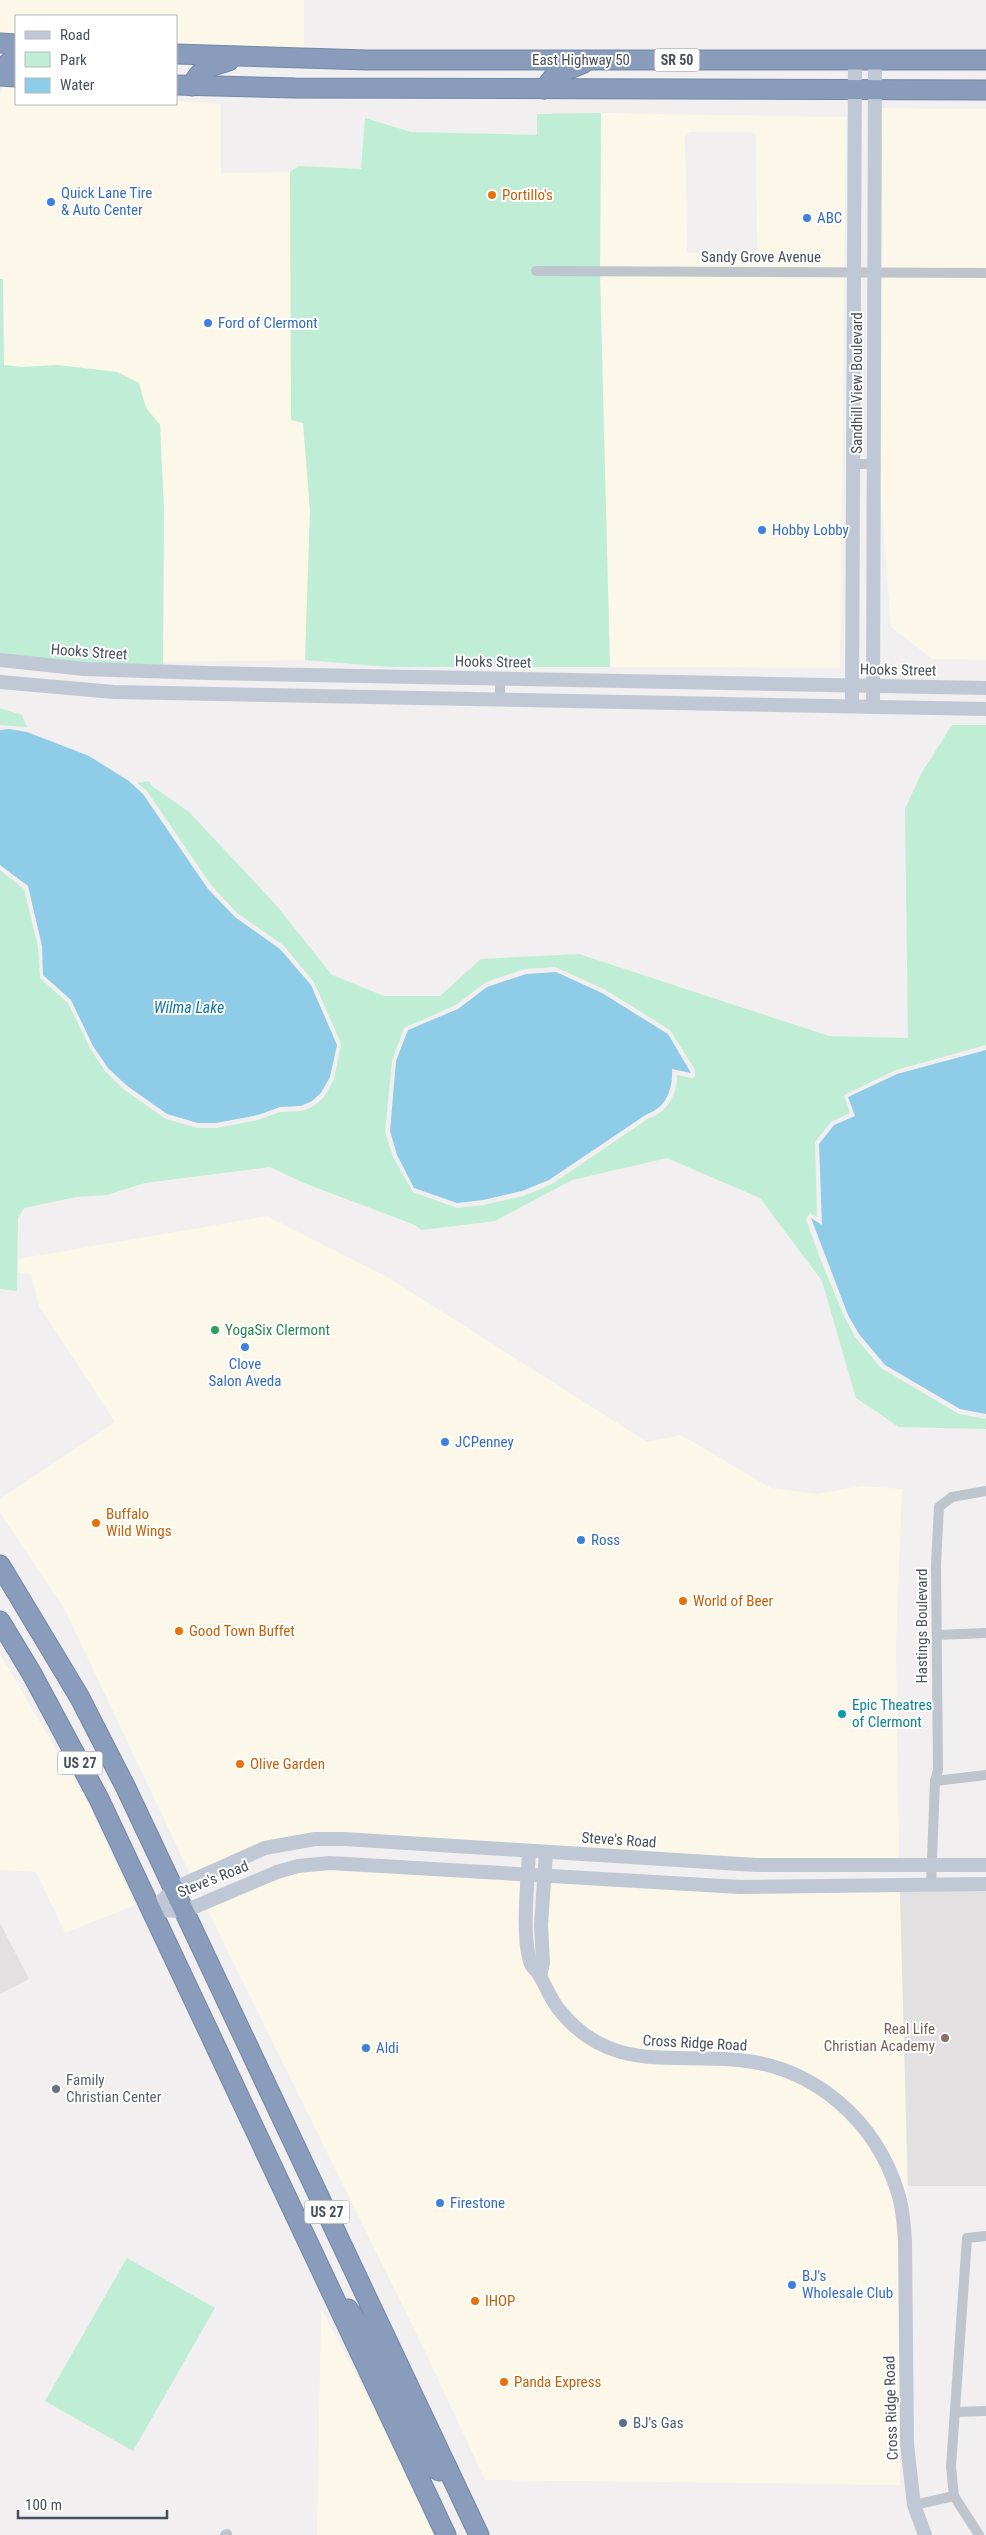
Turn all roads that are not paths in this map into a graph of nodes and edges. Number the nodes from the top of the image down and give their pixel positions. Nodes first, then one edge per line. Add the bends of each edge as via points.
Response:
1 (0, 43) edge
2 (15, 44) edge
3 (15, 57) edge
4 (242, 57) junction
5 (180, 58) edge
6 (529, 60) junction
7 (595, 60) junction
8 (855, 60) junction
9 (875, 60) junction
10 (986, 60) edge
11 (0, 71) edge
12 (0, 76) edge
13 (15, 77) edge
14 (184, 85) edge
15 (480, 88) junction
16 (544, 89) junction
17 (855, 90) junction
18 (875, 90) junction
19 (986, 90) edge
20 (536, 272) dead end
21 (854, 272) junction
22 (874, 272) junction
23 (986, 273) edge
24 (853, 464) junction
25 (873, 464) junction
26 (0, 660) edge
27 (500, 679) junction
28 (0, 682) edge
29 (852, 685) junction
30 (873, 685) junction
31 (986, 688) edge
32 (500, 700) junction
33 (852, 706) junction
34 (873, 707) junction
35 (986, 709) edge
36 (986, 1491) edge
37 (0, 1566) edge
38 (0, 1581) edge
39 (30, 1613) junction
40 (0, 1620) edge
41 (986, 1632) edge
42 (937, 1635) junction
43 (986, 1775) edge
44 (935, 1780) junction
45 (529, 1851) junction
46 (546, 1852) junction
47 (931, 1865) junction
48 (986, 1865) edge
49 (528, 1875) junction
50 (544, 1876) junction
51 (986, 1884) edge
52 (931, 1885) junction
53 (175, 1888) junction
54 (152, 1910) junction
55 (185, 1911) junction
56 (540, 1976) junction
57 (986, 2236) edge
58 (323, 2276) junction
59 (986, 2411) edge
60 (955, 2412) junction
61 (448, 2469) junction
62 (954, 2496) junction
63 (914, 2505) junction
64 (446, 2535) edge
65 (479, 2535) edge
66 (925, 2535) edge
67 (979, 2535) edge

1 - 2 highway
3 - 11 highway
4 - 5 highway, East Highway 50 / SR 50
4 - 6 highway, East Highway 50 / SR 50
4 - 14 highway via 204,69
6 - 7 highway, East Highway 50 / SR 50
6 - 15 highway via 525,70 515,77
7 - 8 highway, East Highway 50 / SR 50
7 - 16 highway via 554,75
8 - 9 highway, East Highway 50 / SR 50
8 - 17 street, Sandhill View Boulevard
9 - 10 highway, East Highway 50 / SR 50
9 - 18 street, Sandhill View Boulevard
12 - 13 highway
14 - 15 highway, East Highway 50 / SR 50
15 - 16 highway, East Highway 50 / SR 50
16 - 17 highway, East Highway 50 / SR 50
17 - 18 highway, East Highway 50 / SR 50
17 - 21 street, Sandhill View Boulevard
18 - 19 highway, East Highway 50 / SR 50
18 - 22 street, Sandhill View Boulevard
20 - 21 street, Sandy Grove Avenue
21 - 22 street, Sandy Grove Avenue
21 - 24 street, Sandhill View Boulevard
22 - 23 street, Sandy Grove Avenue
22 - 25 street, Sandhill View Boulevard
24 - 25 street
24 - 29 street, Sandhill View Boulevard
25 - 30 street, Sandhill View Boulevard
26 - 27 street, Hooks Street via 84,669
27 - 29 street, Hooks Street
27 - 32 street
28 - 32 street via 114,692
29 - 30 street, Hooks Street
29 - 33 street, Sandhill View Boulevard
30 - 31 street, Hooks Street
30 - 34 street, Sandhill View Boulevard
32 - 33 street
33 - 34 street
34 - 35 street
36 - 42 street, Hastings Boulevard via 952,1497 939,1507
37 - 39 highway, US 27
38 - 39 highway
39 - 53 highway, US 27 via 80,1698
40 - 54 highway, US 27 via 76,1756
41 - 42 street
42 - 44 street, Hastings Boulevard via 938,1770
43 - 44 street
44 - 47 street, Hastings Boulevard
45 - 46 street, Steve's Road
45 - 49 street, Cross Ridge Road
45 - 53 street, Steve's Road via 315,1840 265,1848
46 - 47 street, Steve's Road via 756,1865
46 - 50 street
47 - 48 street, Steve's Road
47 - 52 street, Hastings Boulevard
49 - 50 street, Steve's Road
49 - 55 street, Steve's Road via 319,1863 266,1875
49 - 56 street, Cross Ridge Road via 528,1944 531,1965
50 - 52 street, Steve's Road via 740,1887
50 - 56 street
51 - 52 street, Steve's Road
53 - 54 street, Steve's Road
53 - 55 highway, US 27
54 - 55 street, Steve's Road
54 - 58 highway, US 27
55 - 61 highway, US 27
56 - 63 street, Cross Ridge Road via 560,2012 596,2042 638,2057 738,2060 789,2072 815,2085 848,2110 878,2146 902,2211 905,2241 905,2410
57 - 60 street via 967,2238
58 - 61 highway via 365,2332 430,2465 439,2471
58 - 64 highway, US 27
59 - 60 street
60 - 62 street via 951,2467
61 - 65 highway, US 27
62 - 63 street
62 - 67 street
63 - 66 street, Cross Ridge Road

